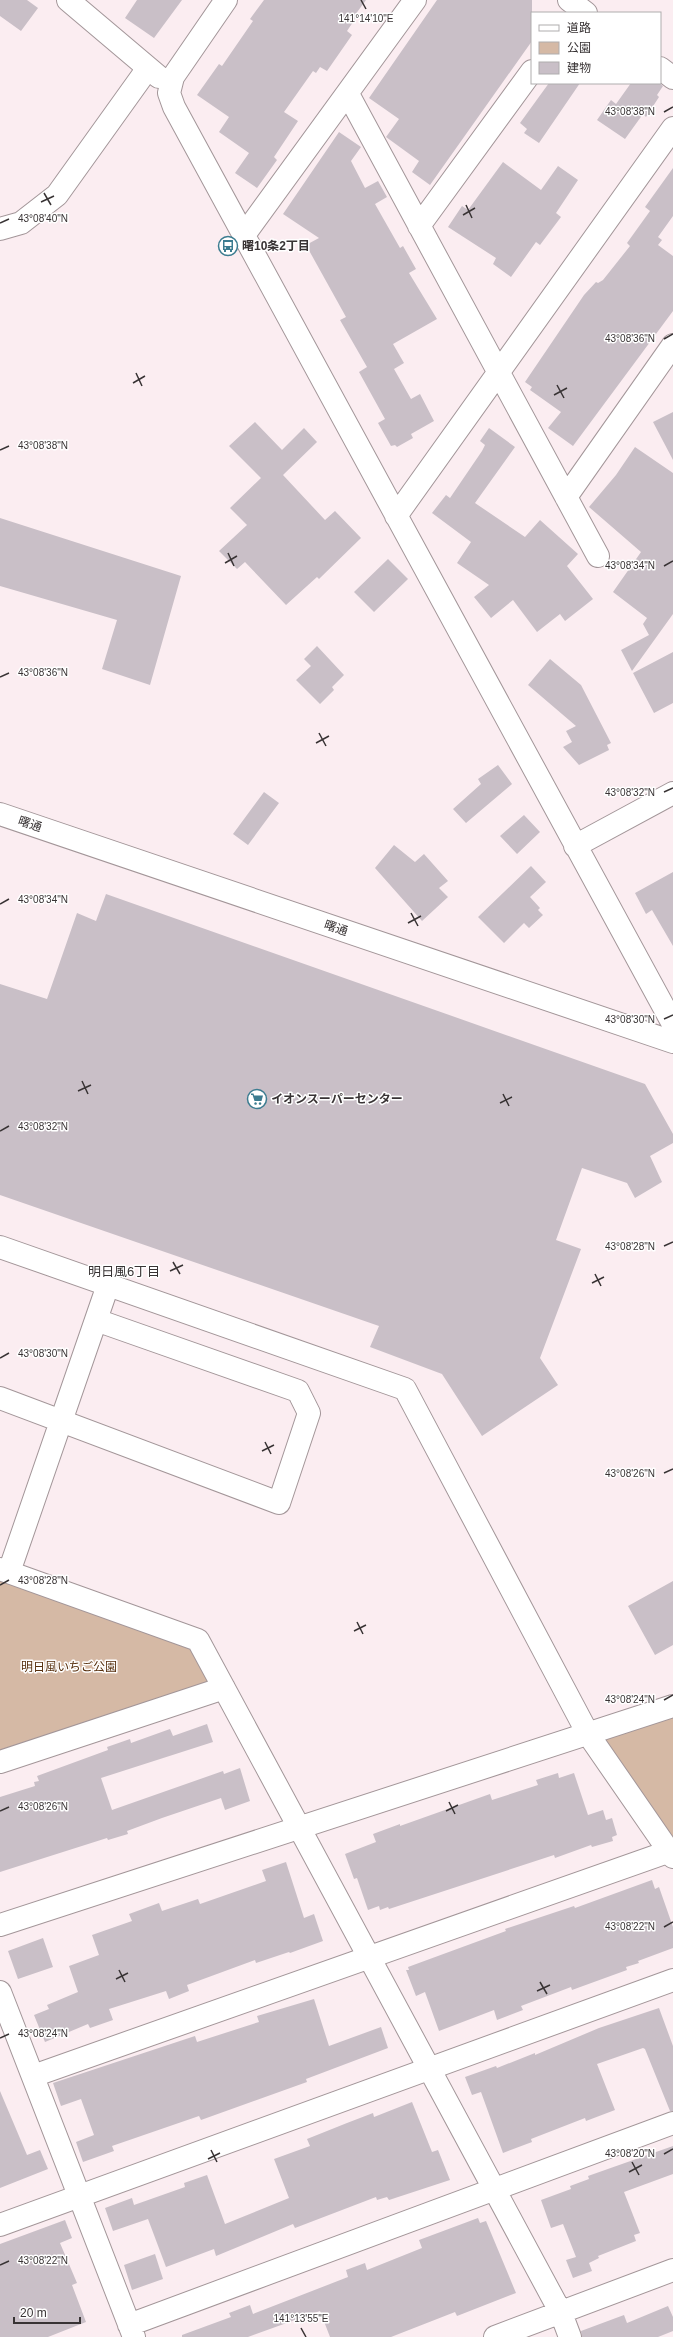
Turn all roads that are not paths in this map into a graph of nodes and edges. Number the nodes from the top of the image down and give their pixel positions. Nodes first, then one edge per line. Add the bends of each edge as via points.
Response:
1 (68, 0) edge
2 (226, 0) edge
3 (415, 0) edge
4 (148, 68) junction
5 (661, 69) edge
6 (531, 72) edge
7 (673, 78) edge
8 (170, 87) junction
9 (348, 94) junction
10 (673, 128) edge
11 (419, 226) junction
12 (0, 229) edge
13 (244, 235) junction
14 (671, 354) edge
15 (499, 373) junction
16 (566, 497) junction
17 (396, 516) junction
18 (598, 556) dead end
19 (673, 793) edge
20 (0, 814) edge
21 (575, 846) junction
22 (673, 1024) edge
23 (673, 1042) edge
24 (0, 1247) edge
25 (108, 1285) junction
26 (96, 1320) junction
27 (0, 1398) edge
28 (62, 1420) junction
29 (5, 1571) edge
30 (224, 1688) junction
31 (673, 1706) edge
32 (588, 1734) junction
33 (0, 1762) edge
34 (299, 1828) junction
35 (672, 1853) edge
36 (0, 1925) edge
37 (368, 1956) junction
38 (673, 1980) edge
39 (0, 1992) edge
40 (429, 2070) junction
41 (33, 2076) junction
42 (673, 2123) edge
43 (495, 2190) junction
44 (79, 2197) junction
45 (0, 2225) edge
46 (673, 2270) edge
47 (561, 2313) junction
48 (132, 2331) edge
49 (495, 2337) edge
50 (570, 2337) edge

1 - 4 street
2 - 8 street via 173,77
3 - 9 street
4 - 8 street
4 - 12 street via 57,196 21,223
5 - 7 street
6 - 11 street
8 - 13 street via 169,93 174,107
9 - 11 street
9 - 13 street
10 - 15 street
11 - 15 street
13 - 17 street
14 - 16 street
15 - 16 street
15 - 17 street
16 - 18 street
17 - 21 street
19 - 21 street
20 - 23 street, 曙通
21 - 22 street
24 - 25 street
25 - 26 street
25 - 32 street via 405,1389
26 - 28 street
26 - 28 street via 298,1391 309,1413 279,1503
27 - 28 street
28 - 29 street
29 - 30 street via 198,1640
30 - 33 street
30 - 34 street
31 - 32 street
32 - 34 street
32 - 35 street
34 - 36 street
34 - 37 street
35 - 37 street
37 - 40 street
37 - 41 street
38 - 40 street
39 - 41 street
40 - 43 street
40 - 44 street
41 - 44 street
42 - 43 street
43 - 47 street
43 - 48 street
44 - 45 street
44 - 48 street
46 - 47 street
47 - 49 street
47 - 50 street

